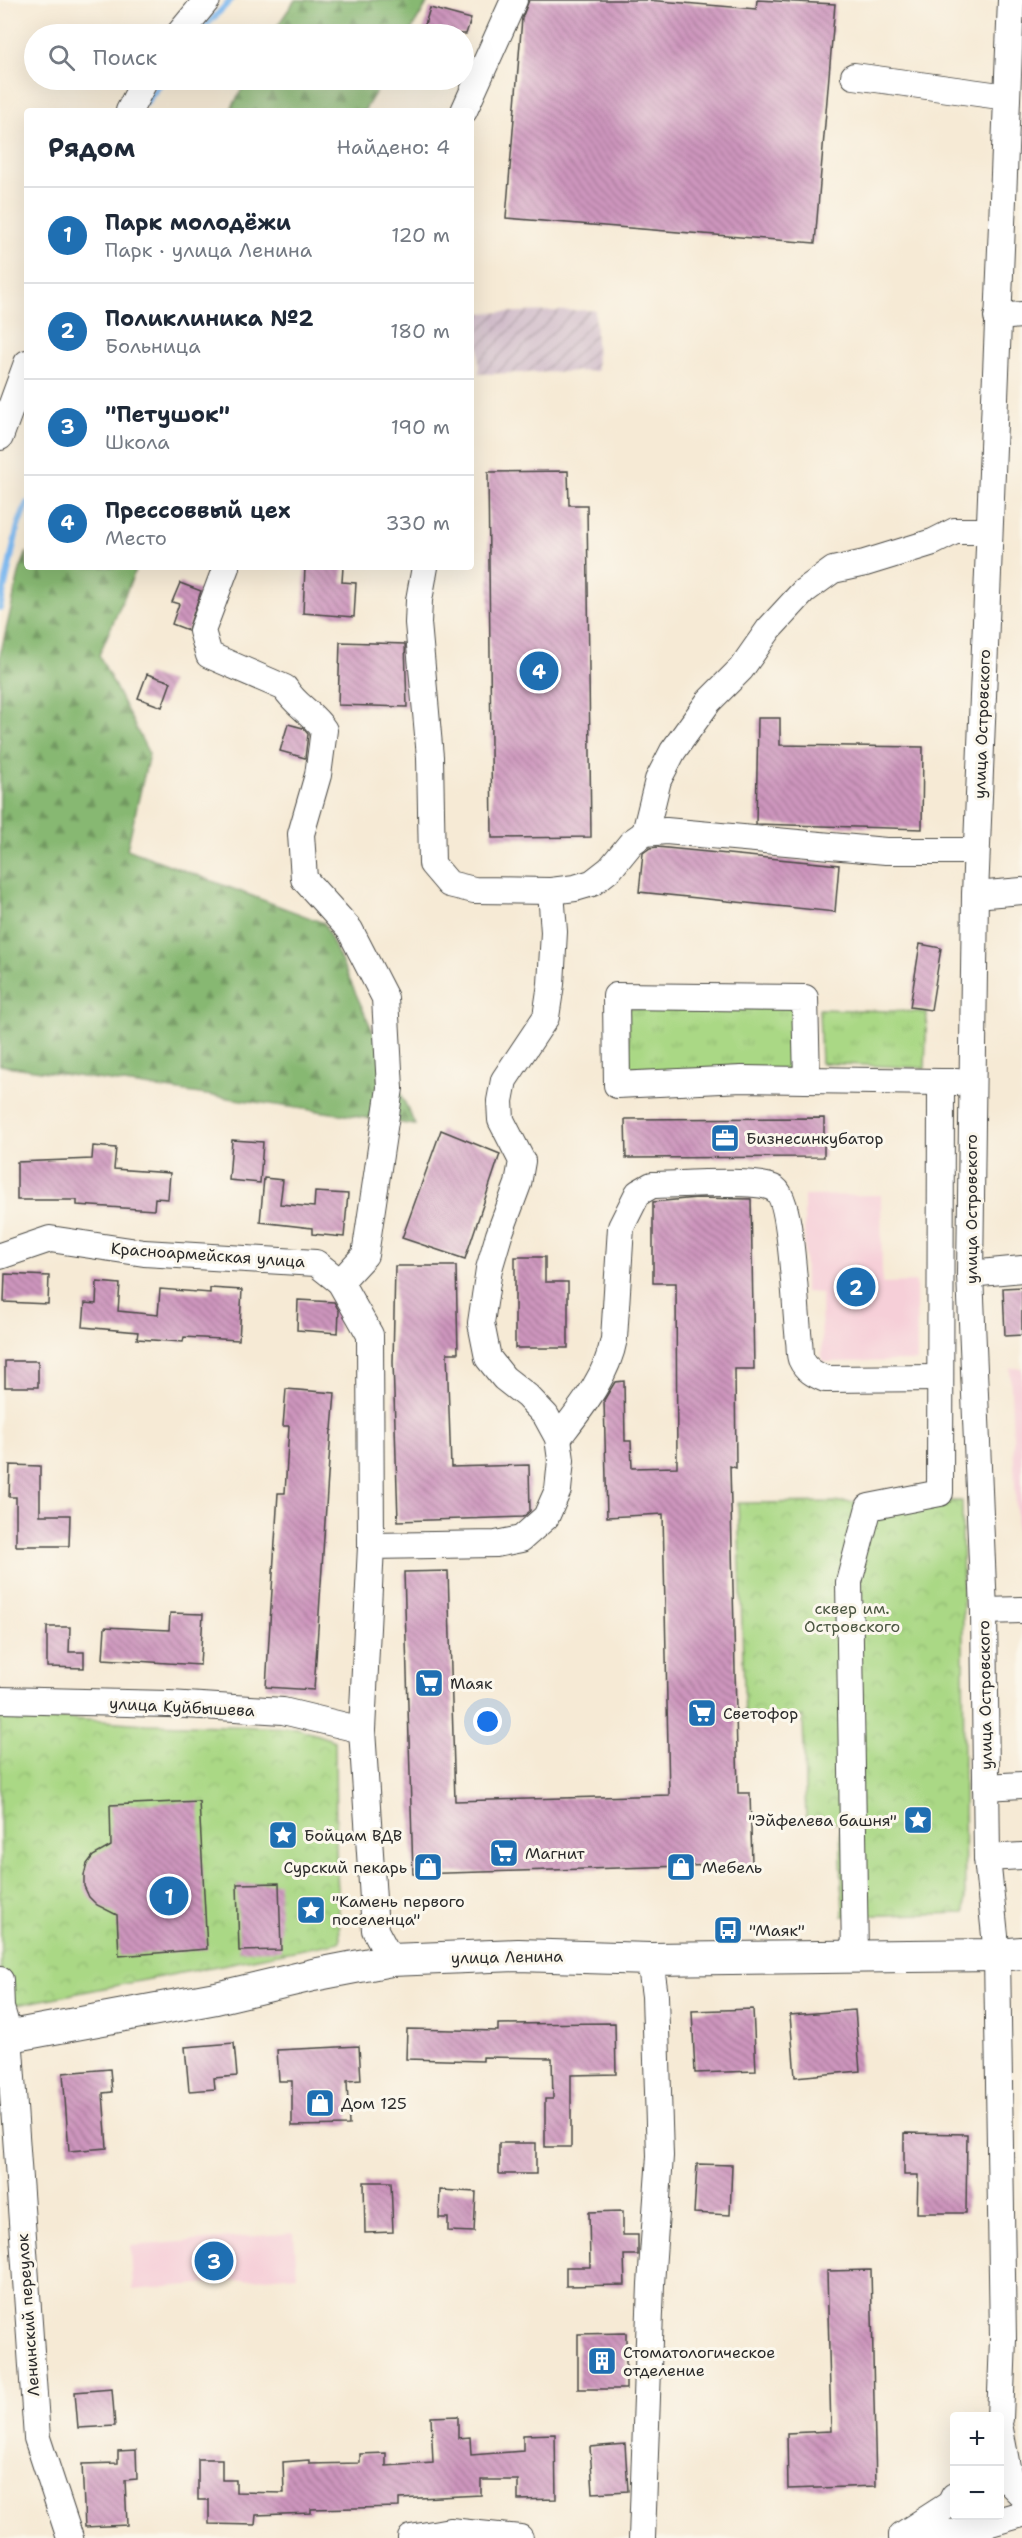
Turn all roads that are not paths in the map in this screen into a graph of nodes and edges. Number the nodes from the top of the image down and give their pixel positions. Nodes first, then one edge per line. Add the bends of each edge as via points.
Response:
1 (207, 0) edge
2 (514, 0) edge
3 (1011, 0) edge
4 (187, 24) edge
5 (854, 76) dead end
6 (474, 89) edge
7 (140, 90) edge
8 (473, 90) edge
9 (1007, 97) junction
10 (131, 108) edge
11 (465, 108) edge
12 (1010, 316) edge
13 (24, 371) edge
14 (0, 437) edge
15 (989, 531) junction
16 (225, 570) edge
17 (425, 570) edge
18 (645, 833) junction
19 (976, 851) junction
20 (551, 891) junction
21 (1022, 891) edge
22 (975, 895) junction
23 (807, 1080) junction
24 (940, 1082) junction
25 (973, 1082) junction
26 (0, 1256) edge
27 (1022, 1269) edge
28 (970, 1274) junction
29 (340, 1282) junction
30 (940, 1378) junction
31 (558, 1438) junction
32 (371, 1546) junction
33 (1022, 1610) edge
34 (984, 1611) junction
35 (0, 1700) edge
36 (362, 1730) junction
37 (1022, 1785) edge
38 (986, 1787) junction
39 (1022, 1856) edge
40 (987, 1858) junction
41 (1010, 1954) edge
42 (855, 1956) junction
43 (650, 1959) junction
44 (391, 1960) junction
45 (0, 1980) edge
46 (5, 2036) edge
47 (999, 2412) edge
48 (1004, 2444) edge
49 (1022, 2495) edge
50 (950, 2504) edge
51 (1022, 2514) edge
52 (70, 2538) edge
53 (411, 2538) edge
54 (520, 2538) edge
55 (642, 2538) edge
56 (895, 2538) edge
57 (902, 2538) edge

1 - 4 street
2 - 6 street
3 - 9 street, улица Островского
5 - 9 street
7 - 10 street
8 - 11 street
9 - 12 street, улица Островского
12 - 15 street, улица Островского
13 - 14 street
15 - 18 street via 955,531 933,542 833,570 804,591 769,629 741,669 709,701 673,751 658,780
15 - 19 street, улица Островского
16 - 29 street via 202,631 209,655 285,688 291,699 316,718 324,730 318,775 302,834 304,879 350,930 385,998 390,1088 367,1244 365,1255
17 - 20 street via 418,623 430,757 432,864 449,884 474,890
18 - 19 street via 666,831 886,851
18 - 20 street via 592,883
19 - 22 street, улица Островского
20 - 31 street via 554,932 546,1017 504,1080 500,1101 501,1120 522,1161 489,1269 481,1323 488,1358 546,1416
21 - 22 street
22 - 25 street, улица Островского
23 - 23 street via 617,1084 616,996 805,998
23 - 24 street
24 - 25 street
24 - 30 street
25 - 28 street, улица Островского
26 - 29 street, Красноармейская улица via 50,1239 144,1253 316,1263
27 - 28 street
28 - 34 street, улица Островского
29 - 32 street via 370,1335
30 - 31 street via 825,1379 810,1371 801,1358 795,1316 789,1221 784,1201 775,1189 758,1183 652,1185 638,1193 621,1227 611,1354 590,1395
30 - 42 street via 932,1404 940,1493 869,1507 849,1582
31 - 32 street via 558,1490 546,1517 521,1539 496,1544
32 - 36 street
33 - 34 street
34 - 38 street, улица Островского
35 - 36 street, улица Куйбышева via 169,1704 283,1712
36 - 44 street via 375,1930
37 - 38 street
38 - 40 street, улица Островского
39 - 40 street
40 - 41 street, улица Островского
41 - 42 main road, улица Ленина
41 - 47 street, улица Островского
42 - 43 main road, улица Ленина
43 - 44 main road, улица Ленина via 518,1955
43 - 55 street via 655,1996 660,2156
44 - 46 main road, улица Ленина via 216,1998
45 - 46 street, Ленинский переулок
46 - 52 street, Ленинский переулок via 37,2438
48 - 49 street, улица Островского via 1011,2483
50 - 56 street
51 - 57 street via 959,2532
53 - 54 street via 450,2531

